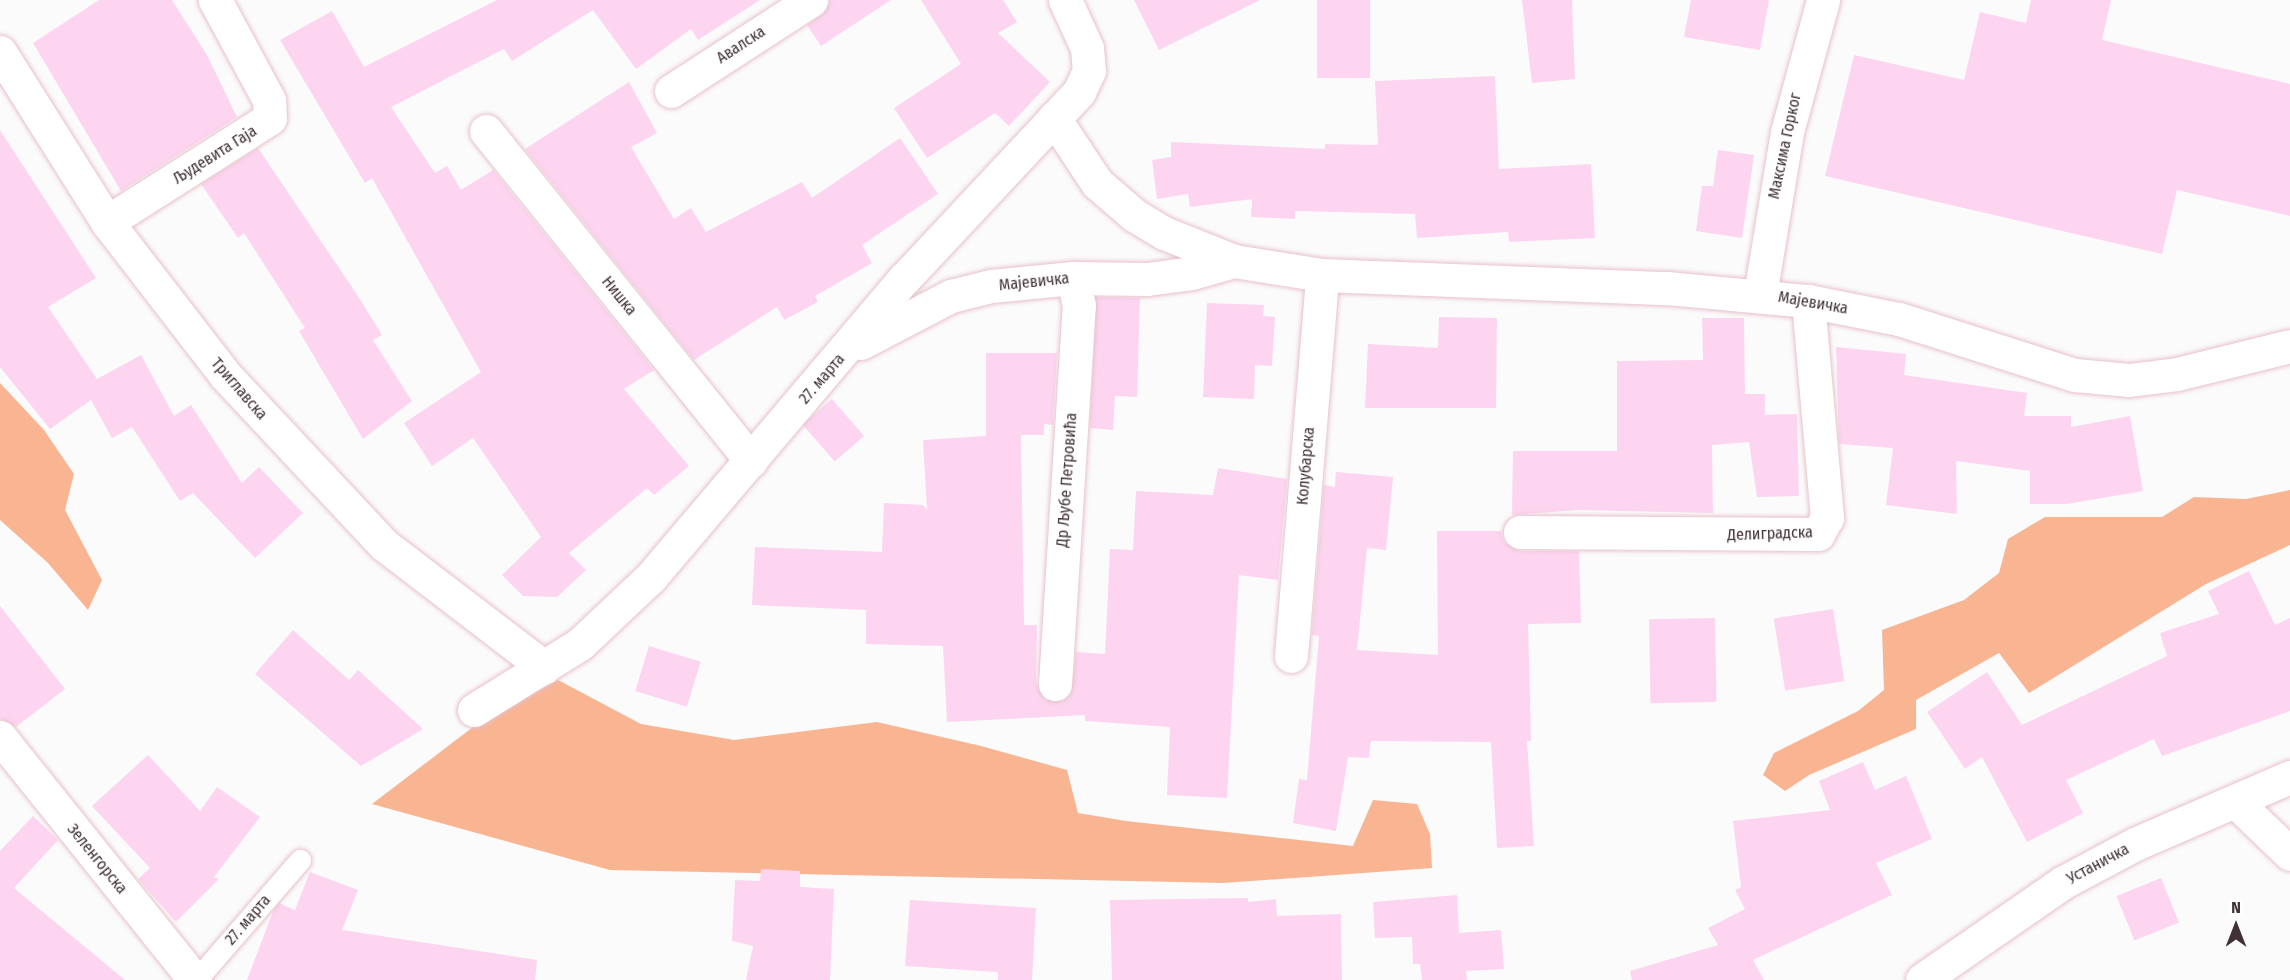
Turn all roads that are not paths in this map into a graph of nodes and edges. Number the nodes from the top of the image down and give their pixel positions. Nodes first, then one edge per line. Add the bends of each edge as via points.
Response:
1 (215, 0) edge
2 (811, 0) edge
3 (1065, 0) edge
4 (1823, 0) edge
5 (0, 52) edge
6 (671, 91) dead end
7 (1054, 118) junction
8 (486, 131) dead end
9 (107, 222) junction
10 (1234, 261) junction
11 (1322, 275) junction
12 (1073, 278) junction
13 (1760, 295) junction
14 (1808, 301) junction
15 (2290, 346) edge
16 (847, 351) junction
17 (751, 461) junction
18 (1520, 532) dead end
19 (1290, 656) dead end
20 (544, 667) junction
21 (1055, 684) dead end
22 (474, 710) dead end
23 (0, 736) edge
24 (2290, 777) edge
25 (2235, 801) junction
26 (2290, 854) edge
27 (300, 860) dead end
28 (196, 980) edge
29 (1922, 980) edge

1 - 9 street, Људевита Гаја via 269,100 270,118
2 - 6 street, Авалска
3 - 7 street, 27. марта via 1087,48 1089,71 1079,92
4 - 13 street, Максима Горког via 1786,132
5 - 9 street, Триглавска
7 - 10 street via 1097,183 1134,215 1209,254
7 - 16 street, 27. марта via 905,278
8 - 17 street, Нишка
9 - 20 street, Триглавска via 226,376 367,528
10 - 11 street, Мајевичка
10 - 12 street, Мајевичка via 1147,279
11 - 13 street, Мајевичка
11 - 19 street, Колубарска
12 - 16 street, Мајевичка via 991,286 951,296
12 - 21 street, Др Љубе Петровића via 1079,306
13 - 14 street, Мајевичка
14 - 15 street, Мајевичка via 1899,320 1995,352 2097,377 2129,380 2177,374
14 - 18 street, Делиградска via 1827,518 1818,534
16 - 17 street, 27. марта
17 - 20 street, 27. марта via 651,577 580,644
20 - 22 street, 27. марта
23 - 28 street, Зеленгорска
24 - 25 street, Устаничка
25 - 26 street
25 - 29 street, Устаничка via 2062,883
27 - 28 lane, 27. марта

